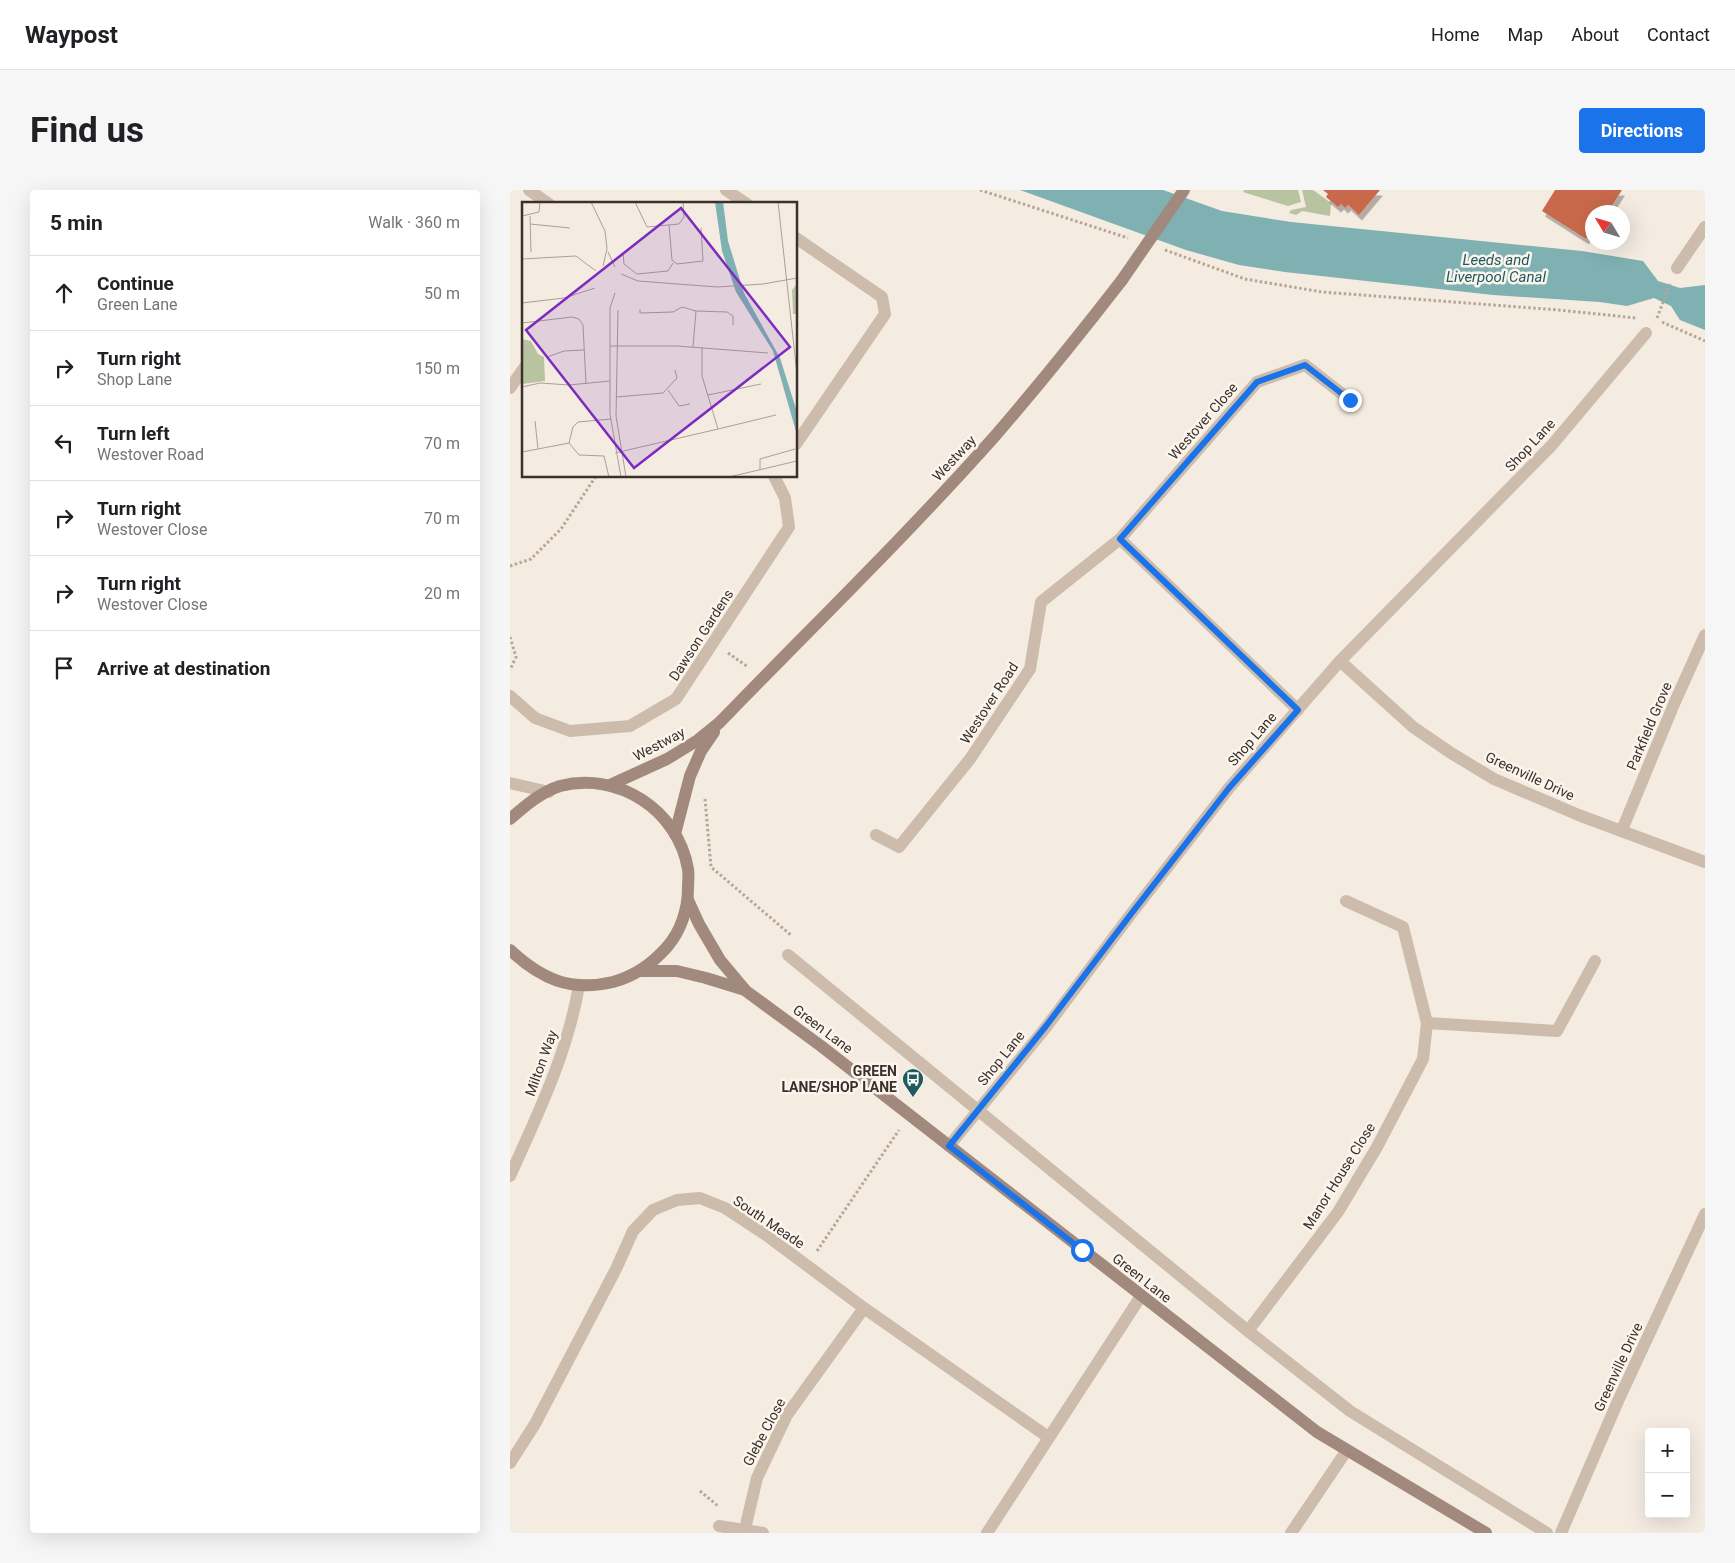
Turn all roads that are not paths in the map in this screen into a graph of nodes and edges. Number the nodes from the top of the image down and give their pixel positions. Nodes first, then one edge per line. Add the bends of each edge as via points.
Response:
1 (529, 190) edge
2 (726, 190) edge
3 (1184, 190) edge
4 (546, 202) edge
5 (743, 202) edge
6 (1705, 228) edge
7 (798, 239) edge
8 (1678, 268) road end
9 (1646, 333) dead end
10 (522, 371) edge
11 (510, 388) edge
12 (1350, 400) dead end
13 (798, 441) edge
14 (775, 478) edge
15 (1120, 539) junction
16 (1705, 635) edge
17 (1340, 661) junction
18 (510, 696) edge
19 (1298, 710) junction
20 (719, 723) junction
21 (510, 783) edge
22 (610, 785) junction
23 (549, 792) junction
24 (510, 819) edge
25 (1622, 830) junction
26 (675, 834) junction
27 (876, 835) dead end
28 (1705, 862) edge
29 (688, 900) junction
30 (1346, 901) dead end
31 (510, 950) edge
32 (788, 955) road end
33 (1595, 961) dead end
34 (640, 971) junction
35 (579, 985) junction
36 (746, 991) junction
37 (1427, 1023) junction
38 (978, 1112) junction
39 (949, 1146) junction
40 (510, 1176) edge
41 (1705, 1214) edge
42 (1140, 1296) junction
43 (864, 1308) junction
44 (1248, 1331) junction
45 (1048, 1437) junction
46 (1347, 1450) junction
47 (510, 1463) edge
48 (719, 1526) dead end
49 (746, 1529) junction
50 (763, 1533) edge
51 (987, 1533) edge
52 (1291, 1533) edge
53 (1486, 1533) edge
54 (1547, 1533) edge
55 (1561, 1533) edge

1 - 4 street
2 - 5 street
3 - 20 main road, Westway, bridge via 1122,280 995,436
6 - 8 street
7 - 13 street via 882,297 885,314
9 - 17 street, Shop Lane via 1552,445
10 - 11 street
12 - 15 street, Westover Close via 1305,365 1257,382
14 - 18 street, Dawson Gardens via 785,498 789,527 676,699 630,726 570,731 535,718
15 - 19 street
15 - 27 street, Westover Road via 1042,602 1030,669 970,759 899,847
16 - 25 street, Parkfield Grove
17 - 19 street, Shop Lane
17 - 25 street, Greenville Drive via 1413,727 1487,774 1581,816
19 - 38 street, Shop Lane via 1229,788
20 - 22 main road, Westway via 667,760
20 - 26 main road, Westway via 690,776
21 - 23 street
22 - 23 main road via 585,782
22 - 26 main road via 629,791 648,803 670,824
23 - 24 main road via 530,801
25 - 28 street, Greenville Drive
26 - 29 main road via 682,846 688,870
29 - 34 main road via 682,922 671,942
29 - 36 main road, Green Lane via 720,960
30 - 37 street, Manor House Close via 1403,927
31 - 35 main road via 538,972 554,980
32 - 38 street
33 - 37 street via 1557,1031
34 - 35 main road via 599,985
34 - 36 main road, Green Lane via 677,972
35 - 40 street, Milton Way via 566,1043
36 - 39 main road, Green Lane
37 - 44 street, Manor House Close via 1423,1059 1377,1148 1338,1212
38 - 39 street, Shop Lane
38 - 44 street
39 - 42 main road, Green Lane
41 - 55 street, Greenville Drive
42 - 45 street
42 - 46 main road, Green Lane via 1317,1432
43 - 45 street, South Meade
43 - 47 street, South Meade via 724,1208 700,1198 677,1200 653,1210 633,1231 535,1424
43 - 49 street, Glebe Close via 787,1415 757,1478
44 - 54 street via 1350,1411
45 - 51 street
46 - 52 street
46 - 53 main road, Green Lane
48 - 49 street
49 - 50 street

